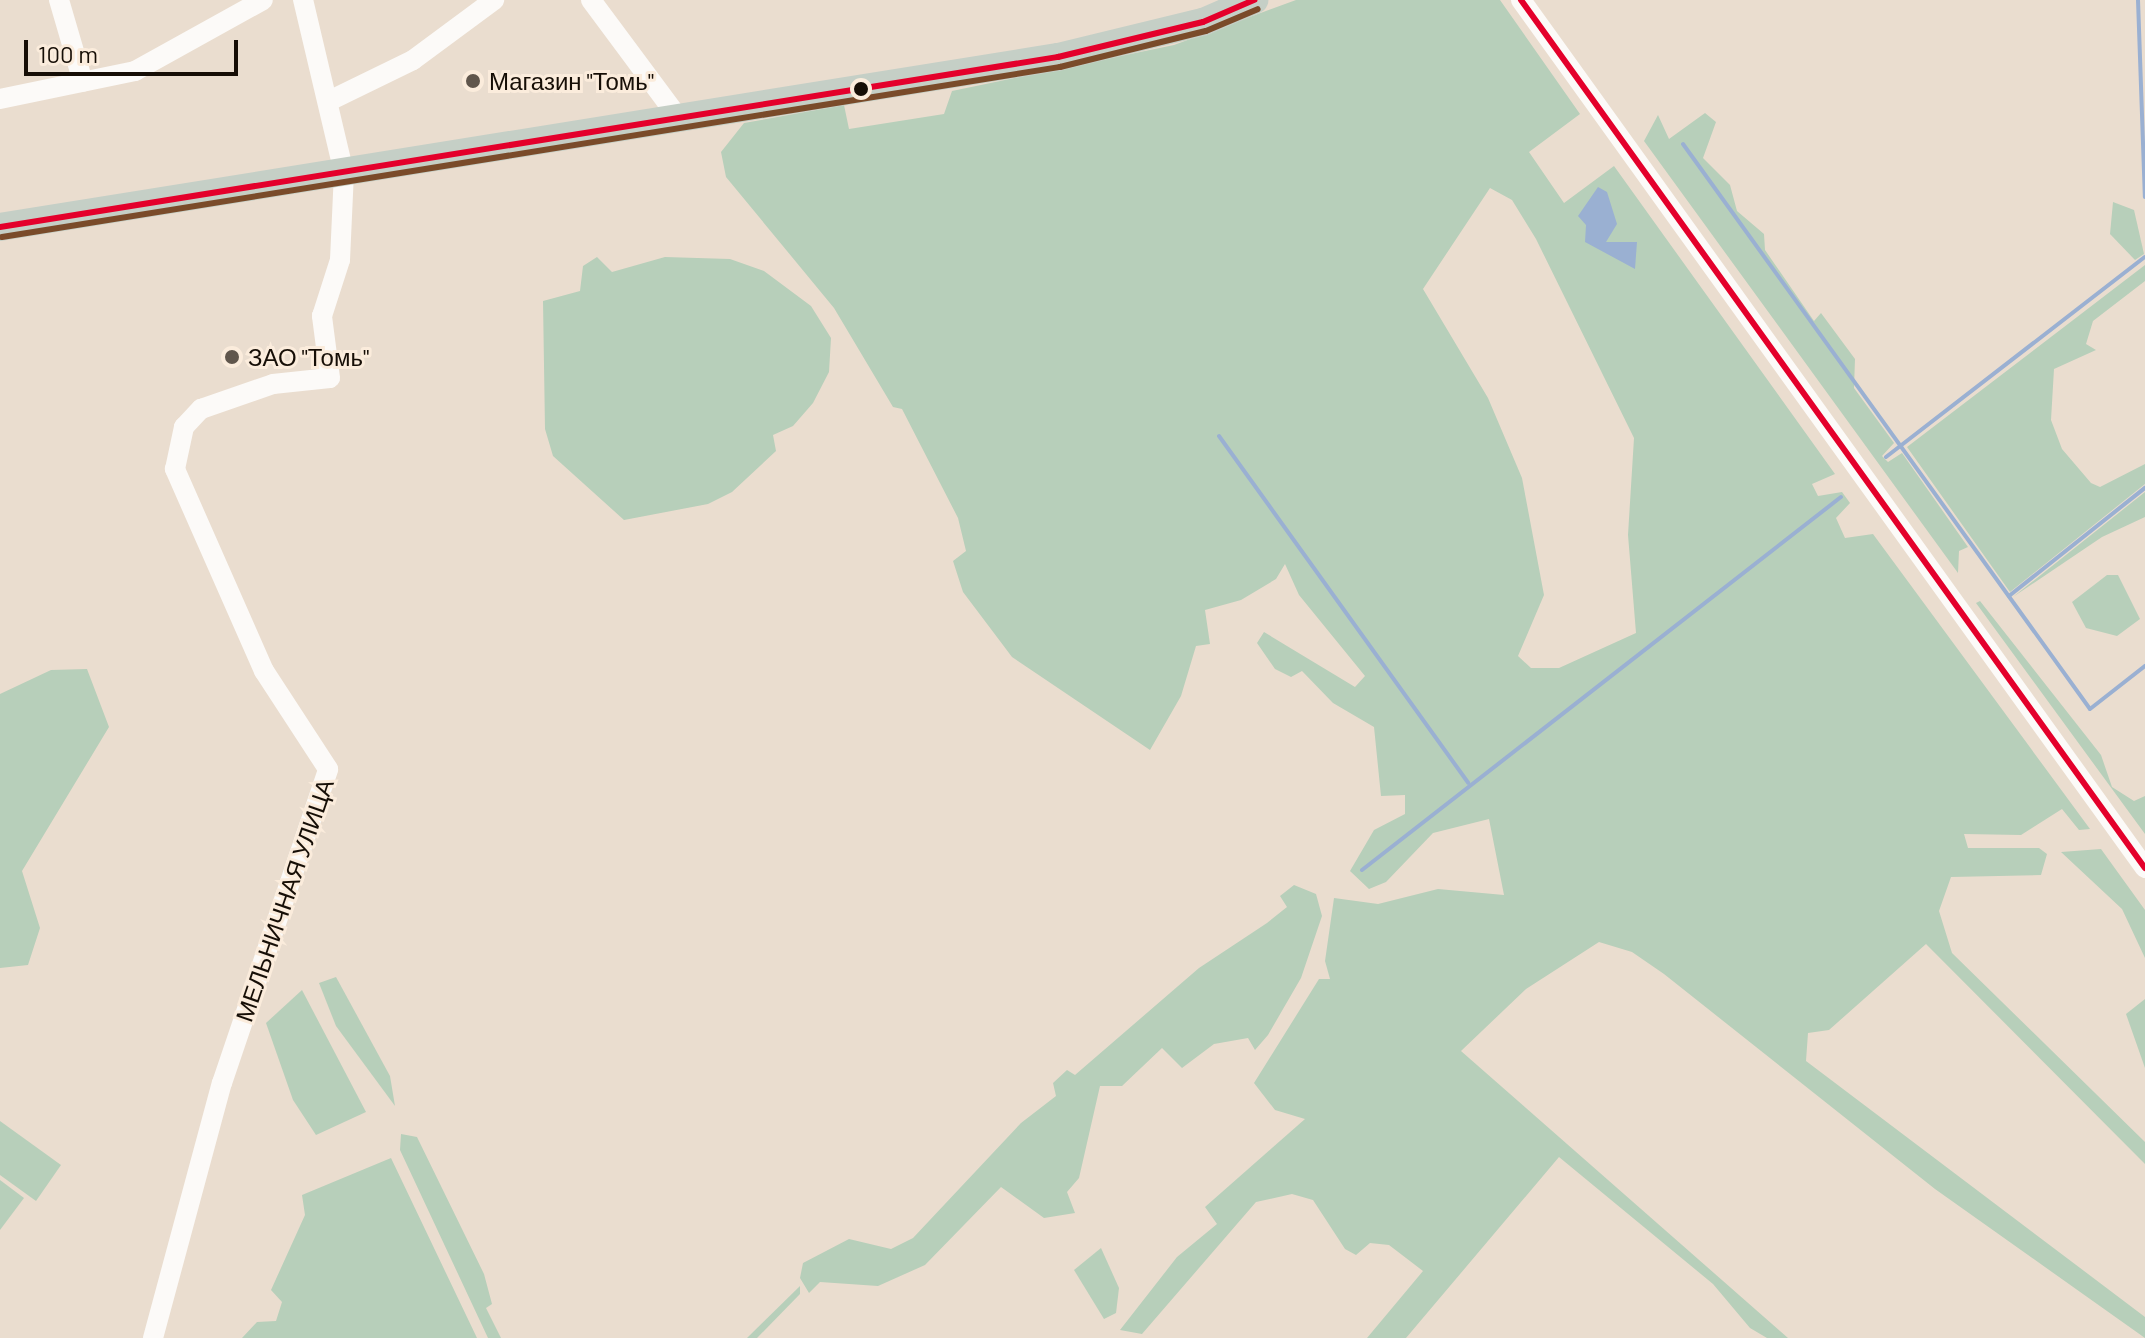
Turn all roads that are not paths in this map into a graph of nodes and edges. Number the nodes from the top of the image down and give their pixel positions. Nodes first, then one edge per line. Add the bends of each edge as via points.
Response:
1 (59, 0) edge
2 (263, 0) edge
3 (303, 0) edge
4 (494, 0) edge
5 (591, 0) edge
6 (1254, 0) edge
7 (1521, 0) edge
8 (83, 82) junction
9 (0, 99) edge
10 (329, 101) junction
11 (678, 117) junction
12 (344, 173) junction
13 (0, 227) edge
14 (2145, 868) edge
15 (153, 1338) edge

1 - 8 street
2 - 8 street via 135,71
3 - 10 street
4 - 10 street via 413,60
5 - 11 street
6 - 11 highway via 1203,22 1058,57
7 - 14 street
8 - 9 street
10 - 12 street
11 - 12 highway
12 - 13 highway
12 - 15 street, МЕЛЬНИЧНАЯ УЛИЦА via 338,271 322,316 330,378 273,384 201,409 184,427 176,454 179,486 231,607 328,769 222,1083

